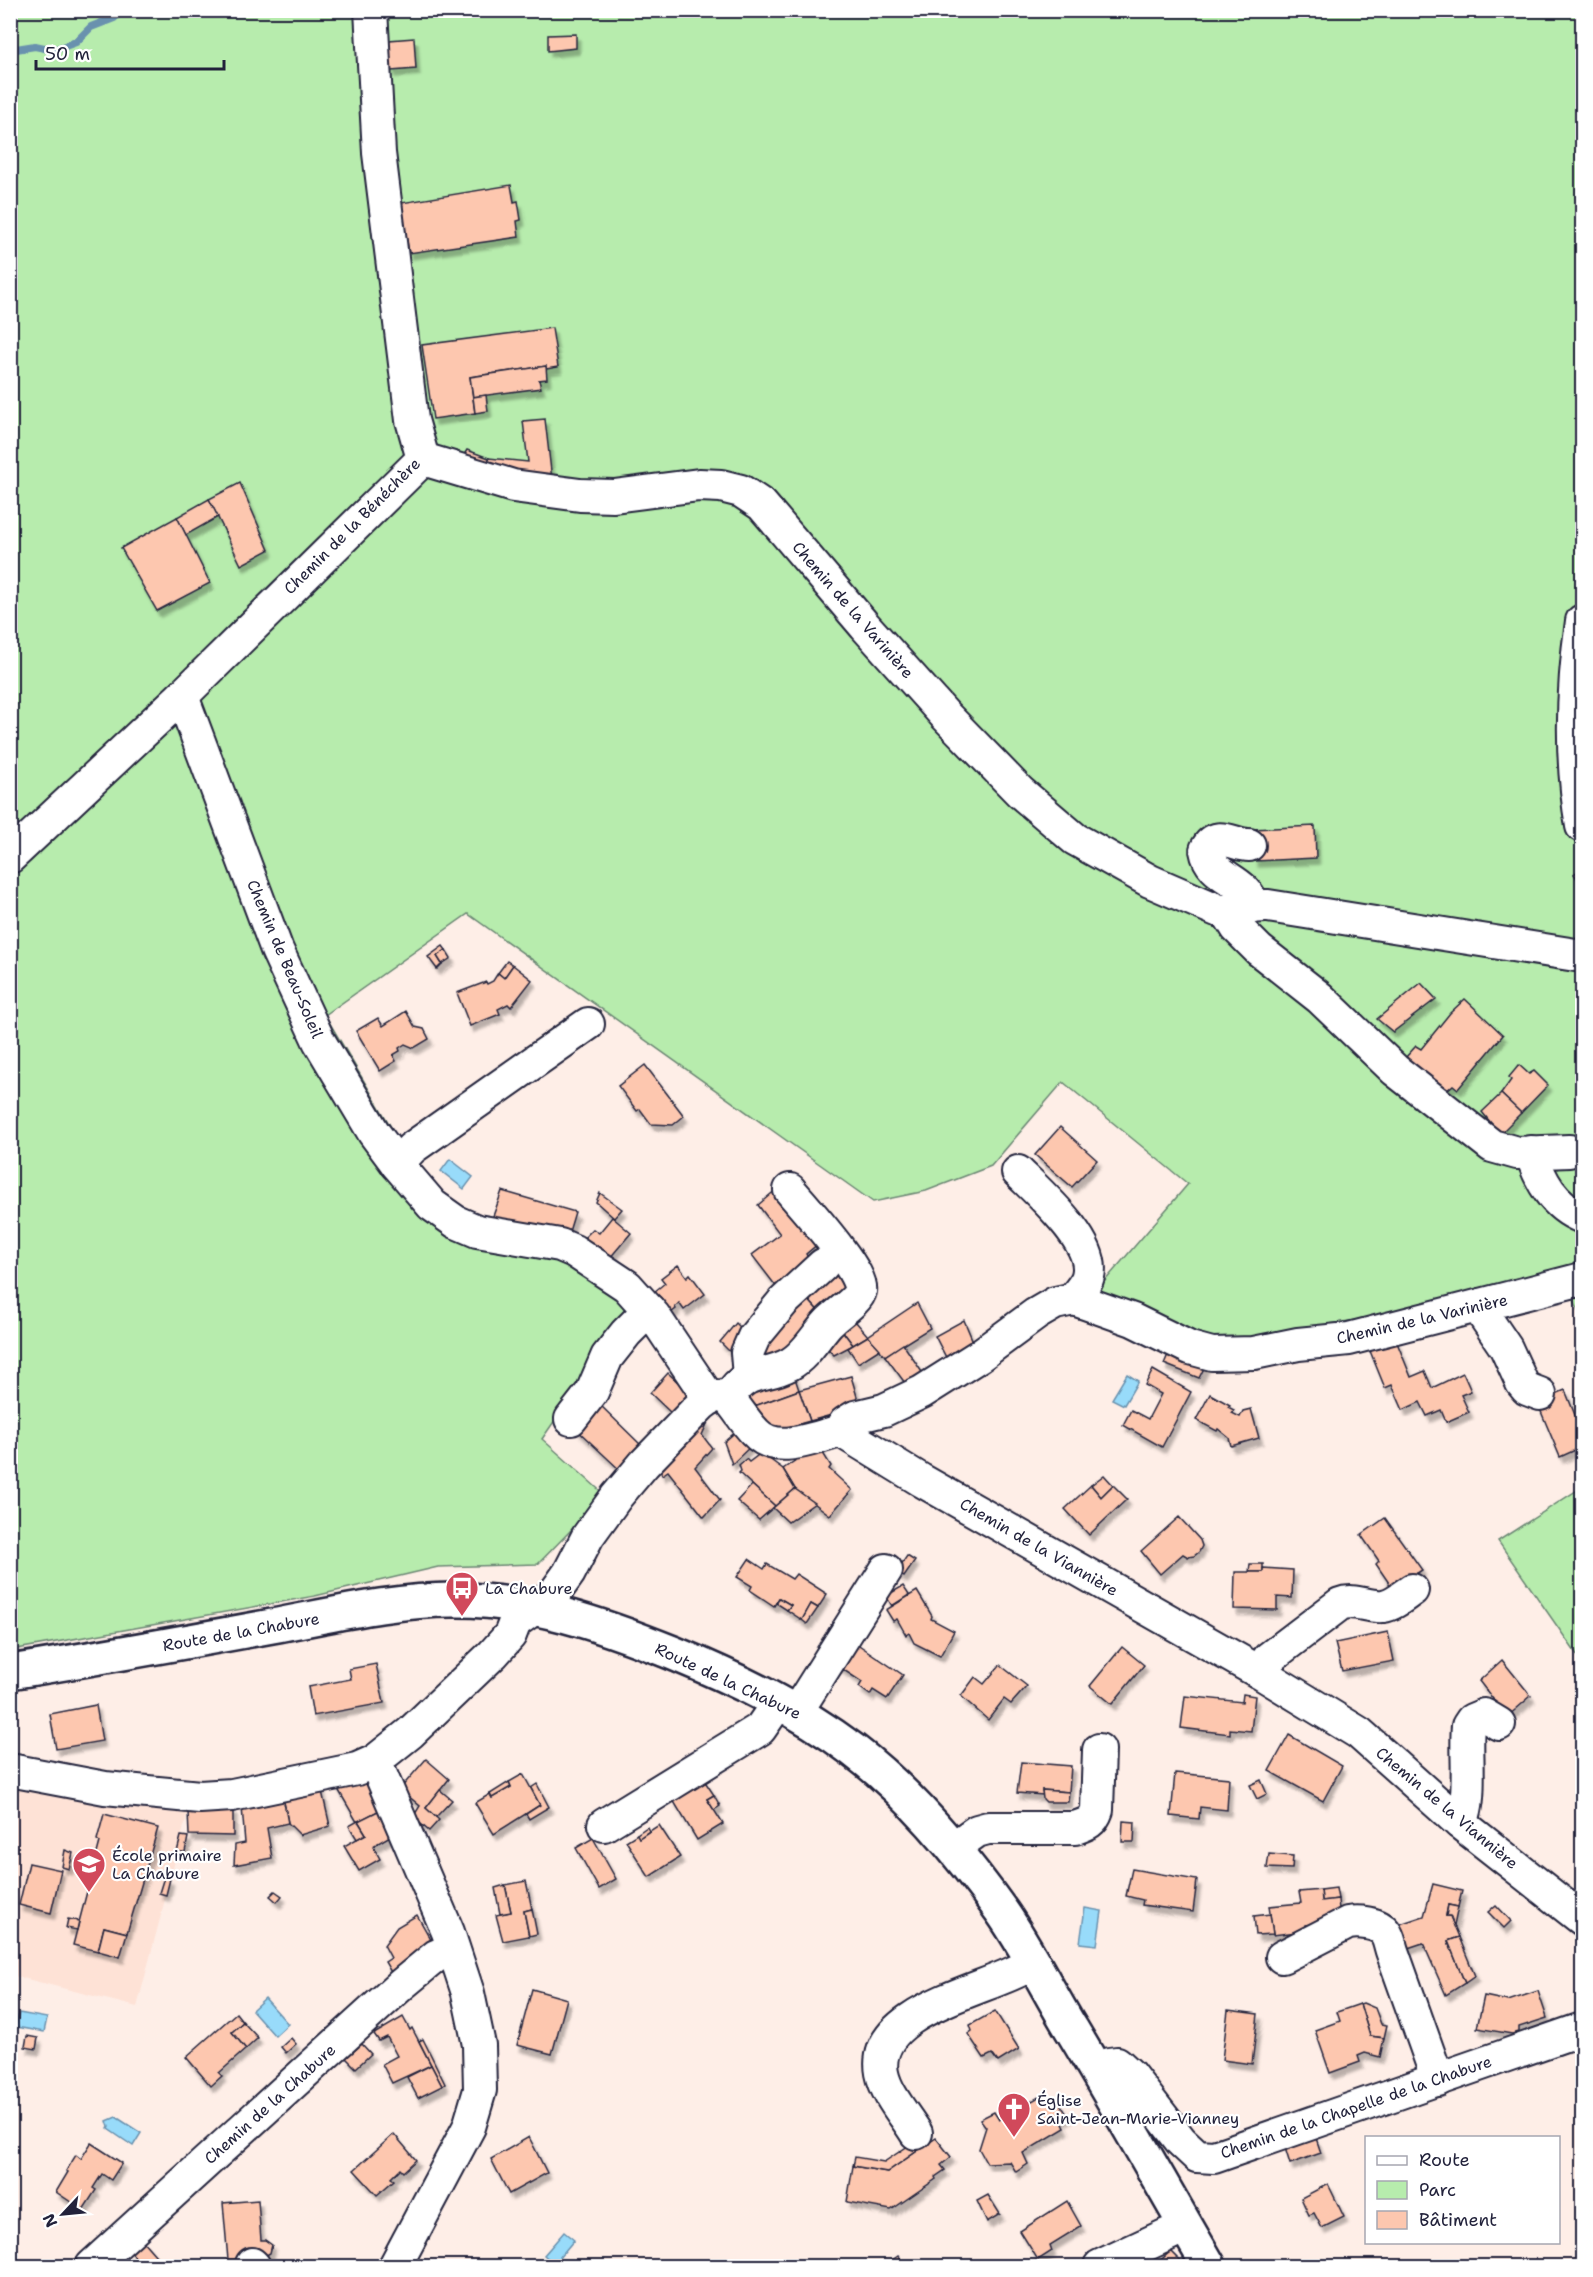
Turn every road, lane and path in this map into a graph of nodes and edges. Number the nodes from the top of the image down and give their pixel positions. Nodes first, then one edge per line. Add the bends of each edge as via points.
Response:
1 (371, 10) edge
2 (423, 459) junction
3 (1582, 621) edge
4 (182, 696) junction
5 (1582, 826) edge
6 (1249, 845) dead end
7 (10, 857) edge
8 (1240, 909) junction
9 (1582, 956) edge
10 (588, 1024) dead end
11 (1569, 1151) dead end
12 (1531, 1152) junction
13 (397, 1164) junction
14 (1018, 1172) dead end
15 (789, 1191) dead end
16 (1582, 1217) edge
17 (828, 1253) junction
18 (1582, 1279) edge
19 (1074, 1299) junction
20 (1481, 1305) junction
21 (649, 1310) junction
22 (729, 1391) junction
23 (1540, 1394) dead end
24 (571, 1419) dead end
25 (841, 1431) junction
26 (886, 1570) dead end
27 (1412, 1590) dead end
28 (534, 1608) junction
29 (10, 1672) edge
30 (1259, 1672) junction
31 (788, 1707) junction
32 (1499, 1724) dead end
33 (1099, 1749) dead end
34 (375, 1761) junction
35 (10, 1770) edge
36 (1460, 1823) junction
37 (604, 1825) dead end
38 (953, 1848) junction
39 (1582, 1919) edge
40 (453, 1949) junction
41 (1282, 1957) dead end
42 (1032, 1963) junction
43 (1582, 2029) edge
44 (1097, 2070) junction
45 (1438, 2080) junction
46 (916, 2133) dead end
47 (1186, 2226) junction
48 (92, 2266) edge
49 (395, 2266) edge
50 (1100, 2266) edge
51 (1209, 2266) edge

1 - 2 street, Chemin de la Bénéchère via 379,153 412,420
2 - 4 street, Chemin de la Bénéchère
2 - 8 street, Chemin de la Varinière via 513,486 580,495 614,496 699,485 741,491 762,506 945,715 1036,806 1075,839 1140,876 1217,910
3 - 5 street via 1572,717
4 - 7 street, Chemin de la Bénéchère
4 - 13 street, Chemin de Beau-Soleil via 277,950 319,1041
6 - 8 street via 1221,838 1206,850 1212,865 1249,893
8 - 9 street, Chemin de la Varinière via 1268,906
8 - 12 street via 1237,928 1320,998 1416,1088 1492,1146 1516,1153
10 - 13 street via 412,1148
11 - 12 street
12 - 16 street via 1545,1185 1559,1205
13 - 21 street, Chemin de Beau-Soleil via 432,1205 456,1222 477,1231 560,1245 574,1251 627,1286
14 - 19 street via 1049,1202 1086,1252 1089,1275
15 - 17 street
17 - 22 street via 754,1337
17 - 22 street via 860,1281 858,1296 829,1321 798,1359
18 - 20 street, Chemin de la Varinière
19 - 20 street, Chemin de la Varinière via 1212,1354 1254,1353 1349,1339
19 - 25 street via 1055,1303 1036,1314 980,1356 922,1392 884,1410 855,1417
20 - 23 street via 1522,1383
21 - 22 street, Chemin de Beau-Soleil
21 - 24 street via 607,1357 592,1392
22 - 25 street via 755,1433 766,1442 782,1445
22 - 28 street via 630,1480 588,1536 554,1594
25 - 30 street, Chemin de la Viannière
26 - 31 street
27 - 30 street via 1389,1605 1347,1601 1341,1604 1269,1658
28 - 29 main road, Route de la Chabure via 488,1600 450,1599 386,1605
28 - 31 main road, Route de la Chabure via 649,1643
28 - 34 street via 515,1622 510,1635 446,1700
30 - 36 street, Chemin de la Viannière via 1359,1733
31 - 37 street via 760,1729
31 - 38 main road, Route de la Chabure via 854,1751 908,1798
32 - 36 street via 1484,1715 1468,1726 1466,1804
33 - 38 street via 1097,1810 1087,1824 1075,1828 988,1828
34 - 35 street via 357,1769 232,1795 200,1797 105,1788
34 - 40 street
36 - 39 street, Chemin de la Viannière
38 - 42 main road, Route de la Chabure via 1003,1914
40 - 48 street, Chemin de la Chabure via 436,1956 401,1984
40 - 49 street via 479,2045 480,2090 469,2127
41 - 45 street via 1348,1923 1356,1921 1379,1927 1385,1932
42 - 44 main road, Route de la Chabure
42 - 46 street via 1007,1978 926,2009 889,2040 882,2055 882,2073 887,2088
43 - 45 street, Chemin de la Chapelle de la Chabure
44 - 45 street, Chemin de la Chapelle de la Chabure via 1117,2063 1180,2141 1197,2156 1214,2157
44 - 47 main road, Route de la Chabure
47 - 50 street
47 - 51 main road, Route de la Chabure

